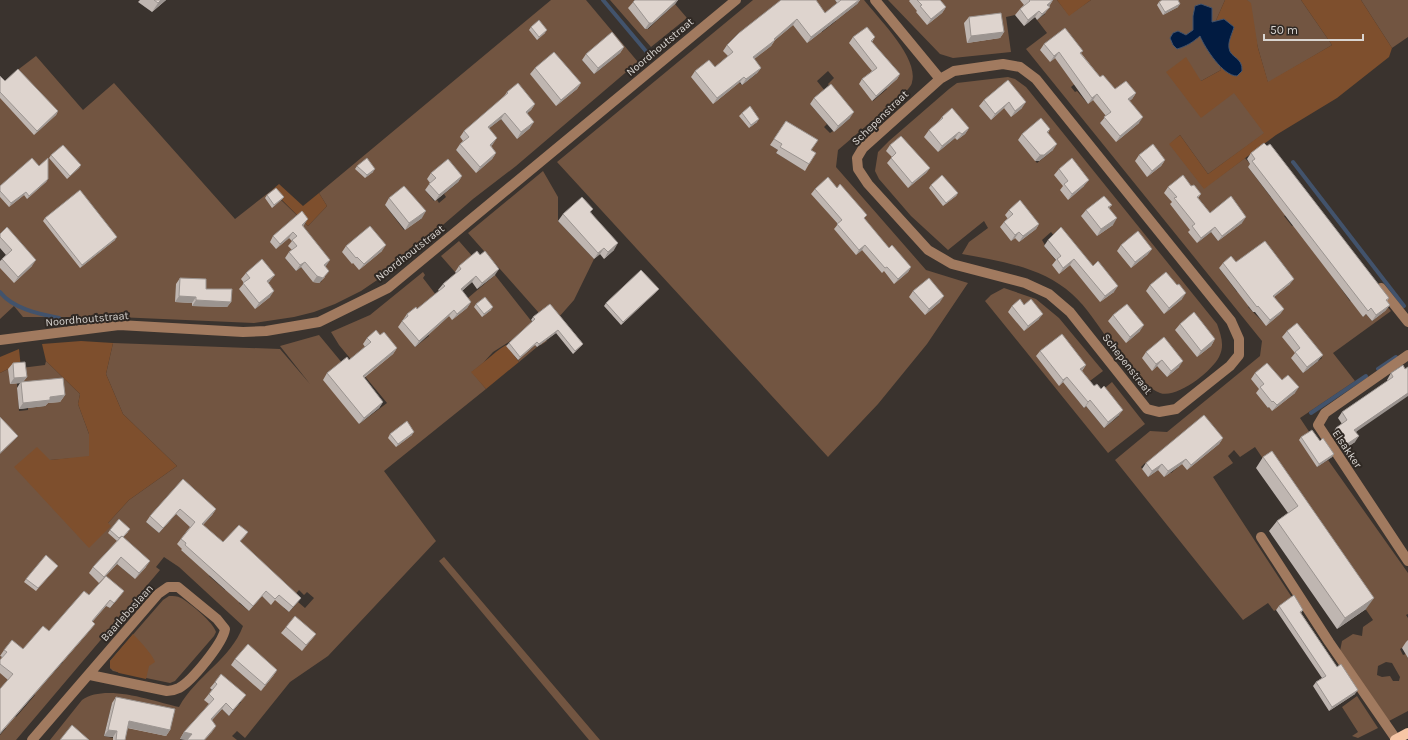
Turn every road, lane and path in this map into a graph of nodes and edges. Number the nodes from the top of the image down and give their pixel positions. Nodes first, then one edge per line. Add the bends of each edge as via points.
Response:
1 (736, 0) edge
2 (875, 0) edge
3 (940, 80) junction
4 (1375, 280) edge
5 (1408, 322) edge
6 (0, 340) edge
7 (1408, 355) edge
8 (1261, 537) dead end
9 (1408, 561) edge
10 (90, 675) junction
11 (1408, 733) edge
12 (32, 740) edge
13 (1396, 740) edge

1 - 6 street, Noordhoutstraat via 388,288 319,322 266,331 243,332 119,325
2 - 3 street
3 - 3 street, Schepenstraat via 954,71 1003,64 1020,67 1036,80 1231,321 1239,339 1239,355 1230,366 1176,409 1159,412 1147,408 1070,312 1049,294 1025,282 952,264 928,250 868,184 858,169 857,158 863,148
4 - 5 street
7 - 9 street, Elsakker via 1325,413 1318,426
8 - 13 street
10 - 10 street, Baarleboslaan via 158,594 168,587 178,588 217,619 225,629 224,636 198,669 181,687 174,690 167,691
10 - 12 street, Baarleboslaan
11 - 13 main road

